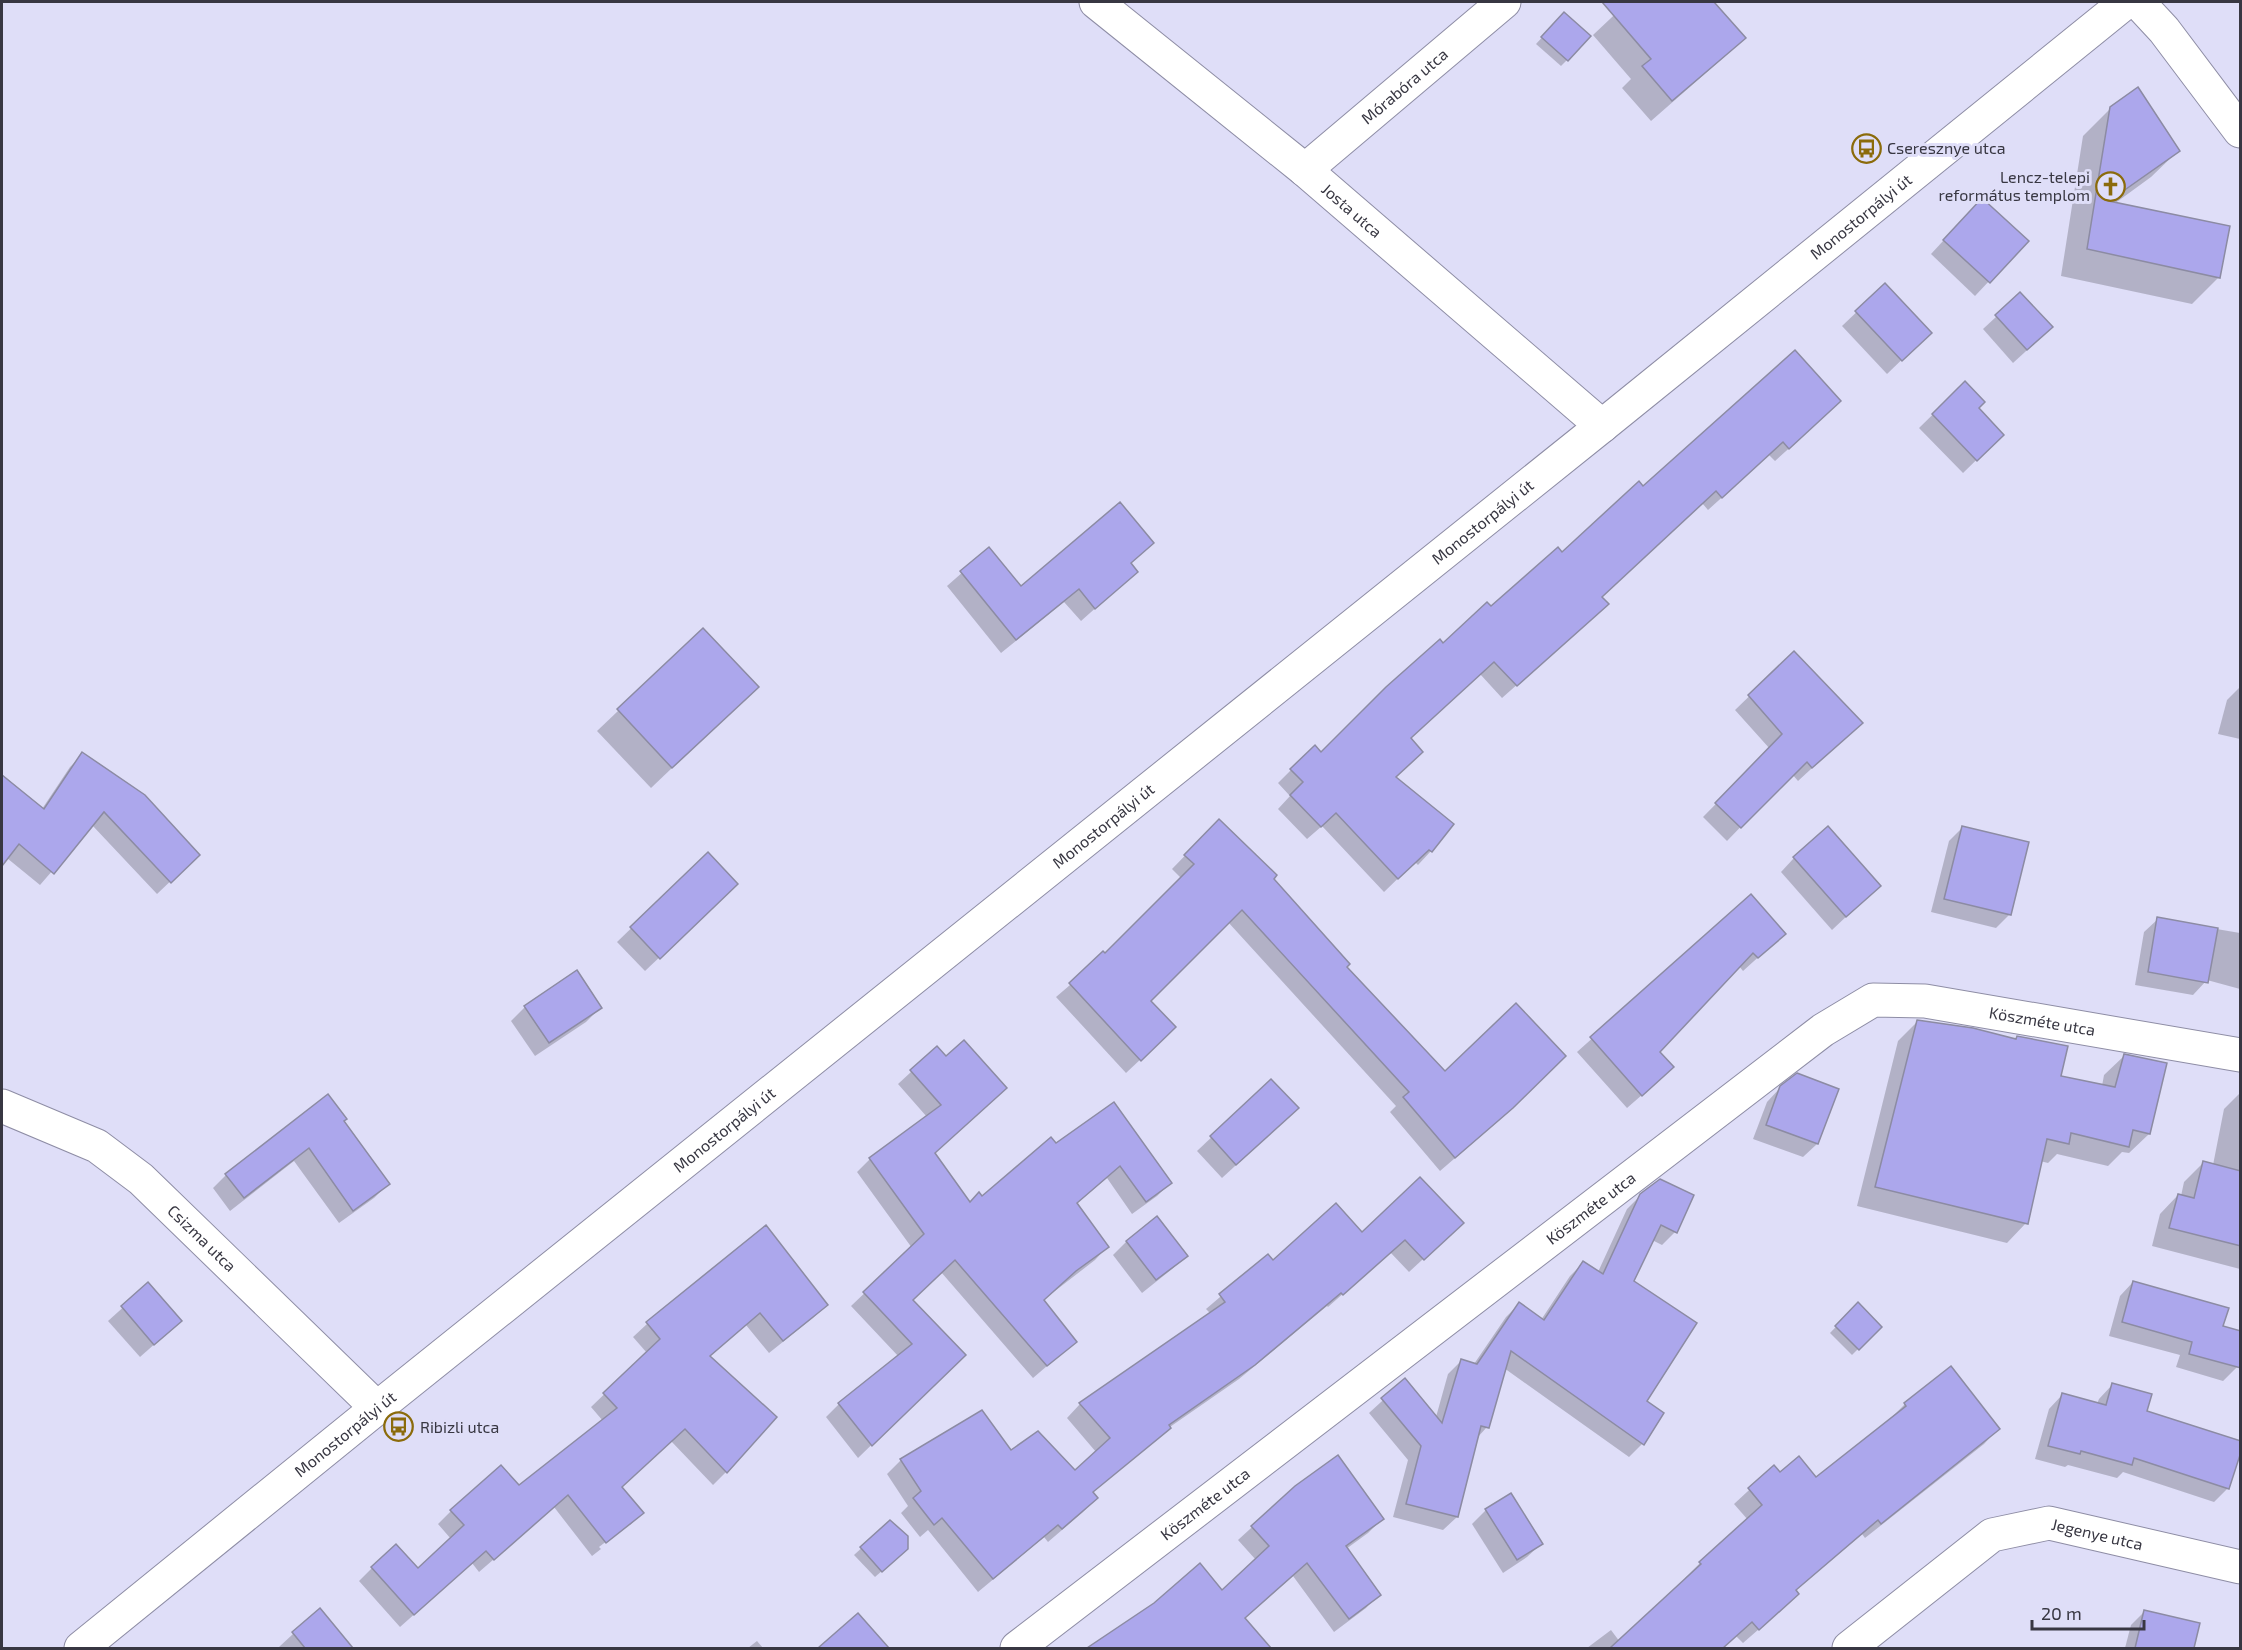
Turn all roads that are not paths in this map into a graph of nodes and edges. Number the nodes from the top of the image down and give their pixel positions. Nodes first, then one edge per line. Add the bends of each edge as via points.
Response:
1 (1096, 2) edge
2 (1504, 2) edge
3 (2126, 2) edge
4 (2138, 2) edge
5 (2241, 131) edge
6 (1305, 170) junction
7 (1602, 426) junction
8 (2241, 1055) edge
9 (2, 1106) edge
10 (377, 1408) junction
11 (2241, 1567) edge
12 (81, 1648) edge
13 (1017, 1648) edge
14 (1849, 1648) edge

1 - 6 street, Josta utca
2 - 6 street, Mórabóra utca
3 - 7 street, Monostorpályi út
4 - 5 street
6 - 7 street, Josta utca
7 - 10 street, Monostorpályi út
8 - 13 street, Köszméte utca via 1925,1001 1873,1000 1823,1030
9 - 10 street, Csizma utca via 98,1146 141,1179
10 - 12 street, Monostorpályi út
11 - 14 street, Jegenye utca via 2049,1523 1992,1535

